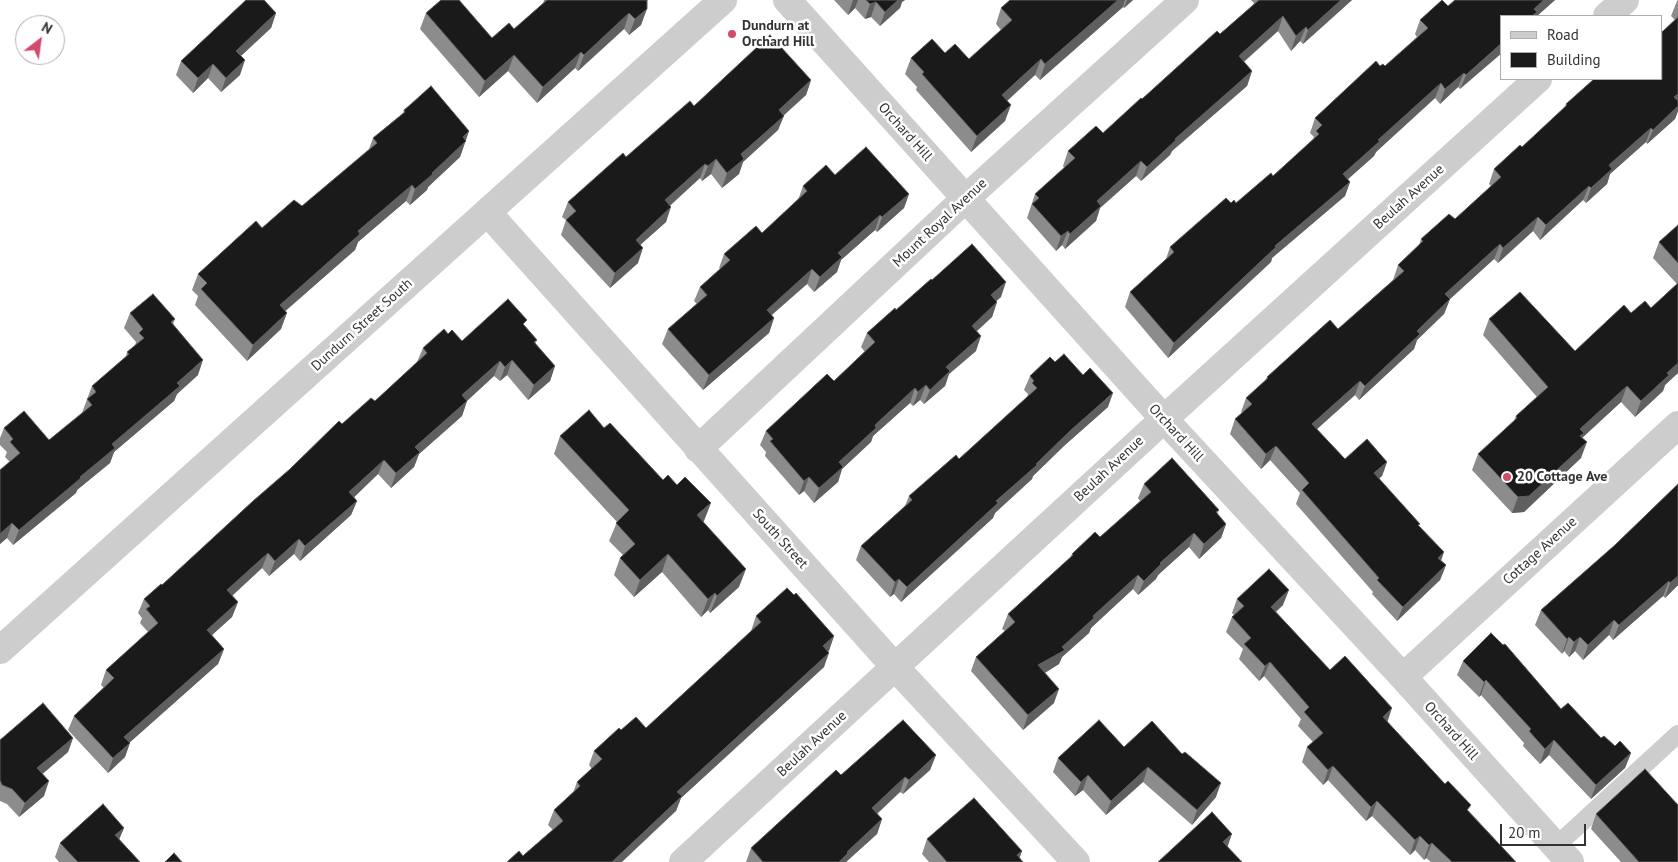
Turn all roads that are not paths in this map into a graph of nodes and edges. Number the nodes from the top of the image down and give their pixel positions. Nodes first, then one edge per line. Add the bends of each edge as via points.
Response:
1 (723, 0) edge
2 (787, 0) edge
3 (1185, 0) edge
4 (1625, 0) edge
5 (1608, 15) edge
6 (1537, 80) edge
7 (965, 199) junction
8 (488, 213) junction
9 (1164, 419) junction
10 (1678, 425) edge
11 (698, 449) junction
12 (0, 650) edge
13 (896, 667) junction
14 (1403, 677) junction
15 (1678, 734) edge
16 (1563, 854) edge
17 (683, 862) edge
18 (1076, 862) edge

1 - 8 street, Dundurn Street South
2 - 7 street, Orchard Hill
3 - 7 street, Mount Royal Avenue
4 - 5 street
6 - 9 street, Beulah Avenue
7 - 9 street, Orchard Hill
7 - 11 street, Mount Royal Avenue
8 - 11 street, South Street
8 - 12 street, Dundurn Street South
9 - 13 street, Beulah Avenue
9 - 14 street, Orchard Hill
10 - 14 street, Cottage Avenue
11 - 13 street, South Street
13 - 17 street, Beulah Avenue
13 - 18 street, South Street
14 - 16 street, Orchard Hill
15 - 16 lane

